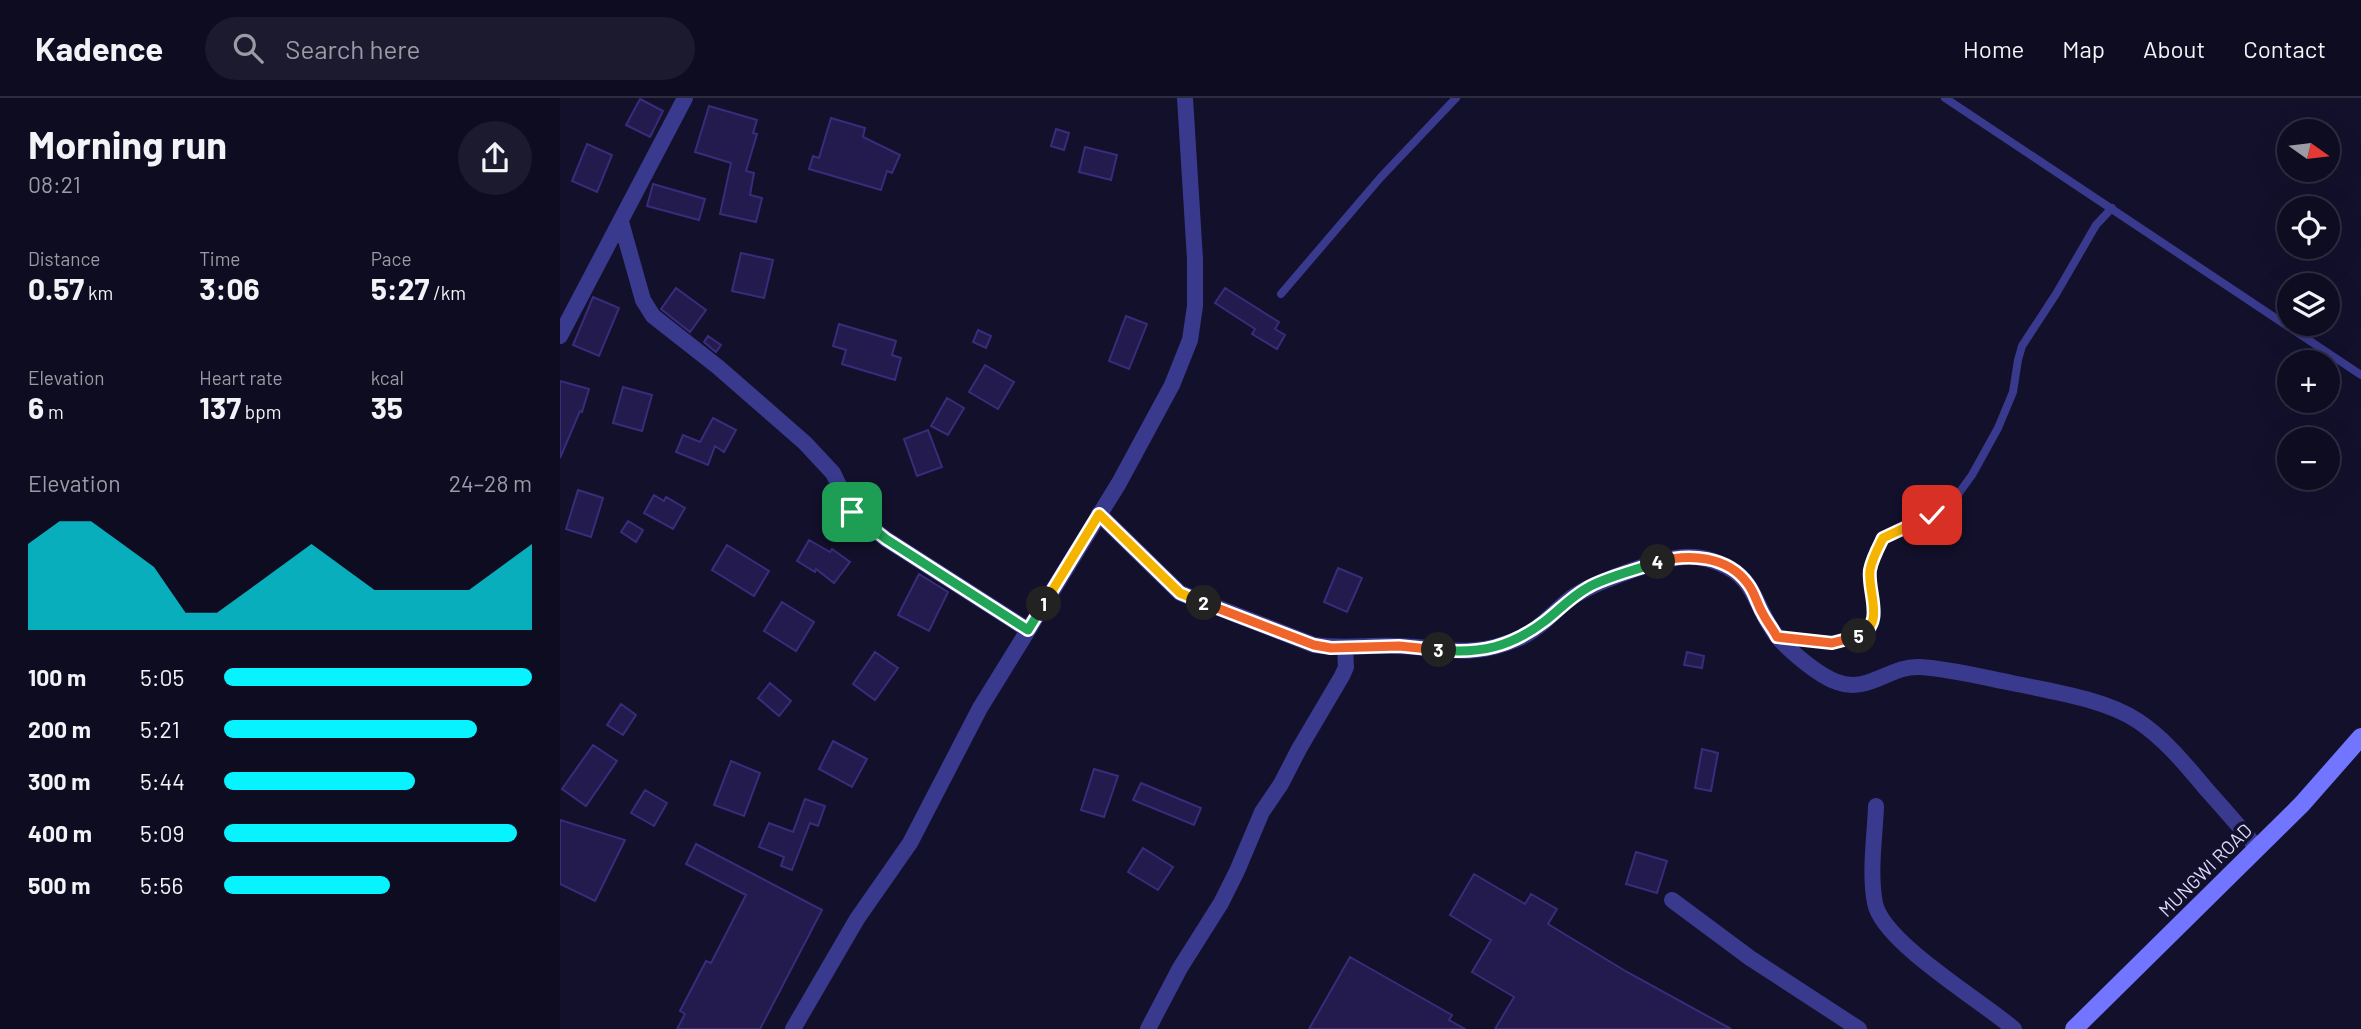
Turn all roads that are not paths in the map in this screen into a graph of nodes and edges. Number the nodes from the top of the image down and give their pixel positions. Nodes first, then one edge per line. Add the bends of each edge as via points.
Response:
1 (685, 98) edge
2 (1185, 98) edge
3 (1456, 98) edge
4 (1945, 98) edge
5 (2112, 208) junction
6 (621, 222) junction
7 (1281, 294) dead end
8 (560, 336) edge
9 (2361, 375) edge
10 (1099, 514) junction
11 (1028, 630) junction
12 (1777, 637) junction
13 (1345, 647) junction
14 (2361, 737) edge
15 (1876, 806) dead end
16 (2257, 848) junction
17 (1672, 900) dead end
18 (793, 1029) edge
19 (1148, 1029) edge
20 (1859, 1029) edge
21 (2014, 1029) edge
22 (2074, 1029) edge

1 - 6 street
2 - 10 street via 1195,259 1194,322 1172,385
3 - 7 lane
4 - 5 lane
5 - 9 lane
5 - 12 lane via 2096,225 2022,345 2013,392 1972,475 1951,504 1883,538 1870,573 1871,628 1854,639 1832,643
6 - 8 street
6 - 11 street via 643,300 653,316 805,443 833,474 852,512
10 - 11 street
10 - 13 street via 1180,593 1314,645
11 - 18 street via 972,723 909,843
12 - 13 street via 1750,586 1736,570 1712,560 1685,557 1590,586 1522,637 1483,651
12 - 16 street via 1820,673 1851,686 1919,667 2047,690 2121,711 2177,755
13 - 19 street via 1342,676 1262,812 1221,902
14 - 16 street, MUNGWI ROAD
15 - 21 street via 1874,903 1881,922
16 - 22 street, MUNGWI ROAD
17 - 20 street

